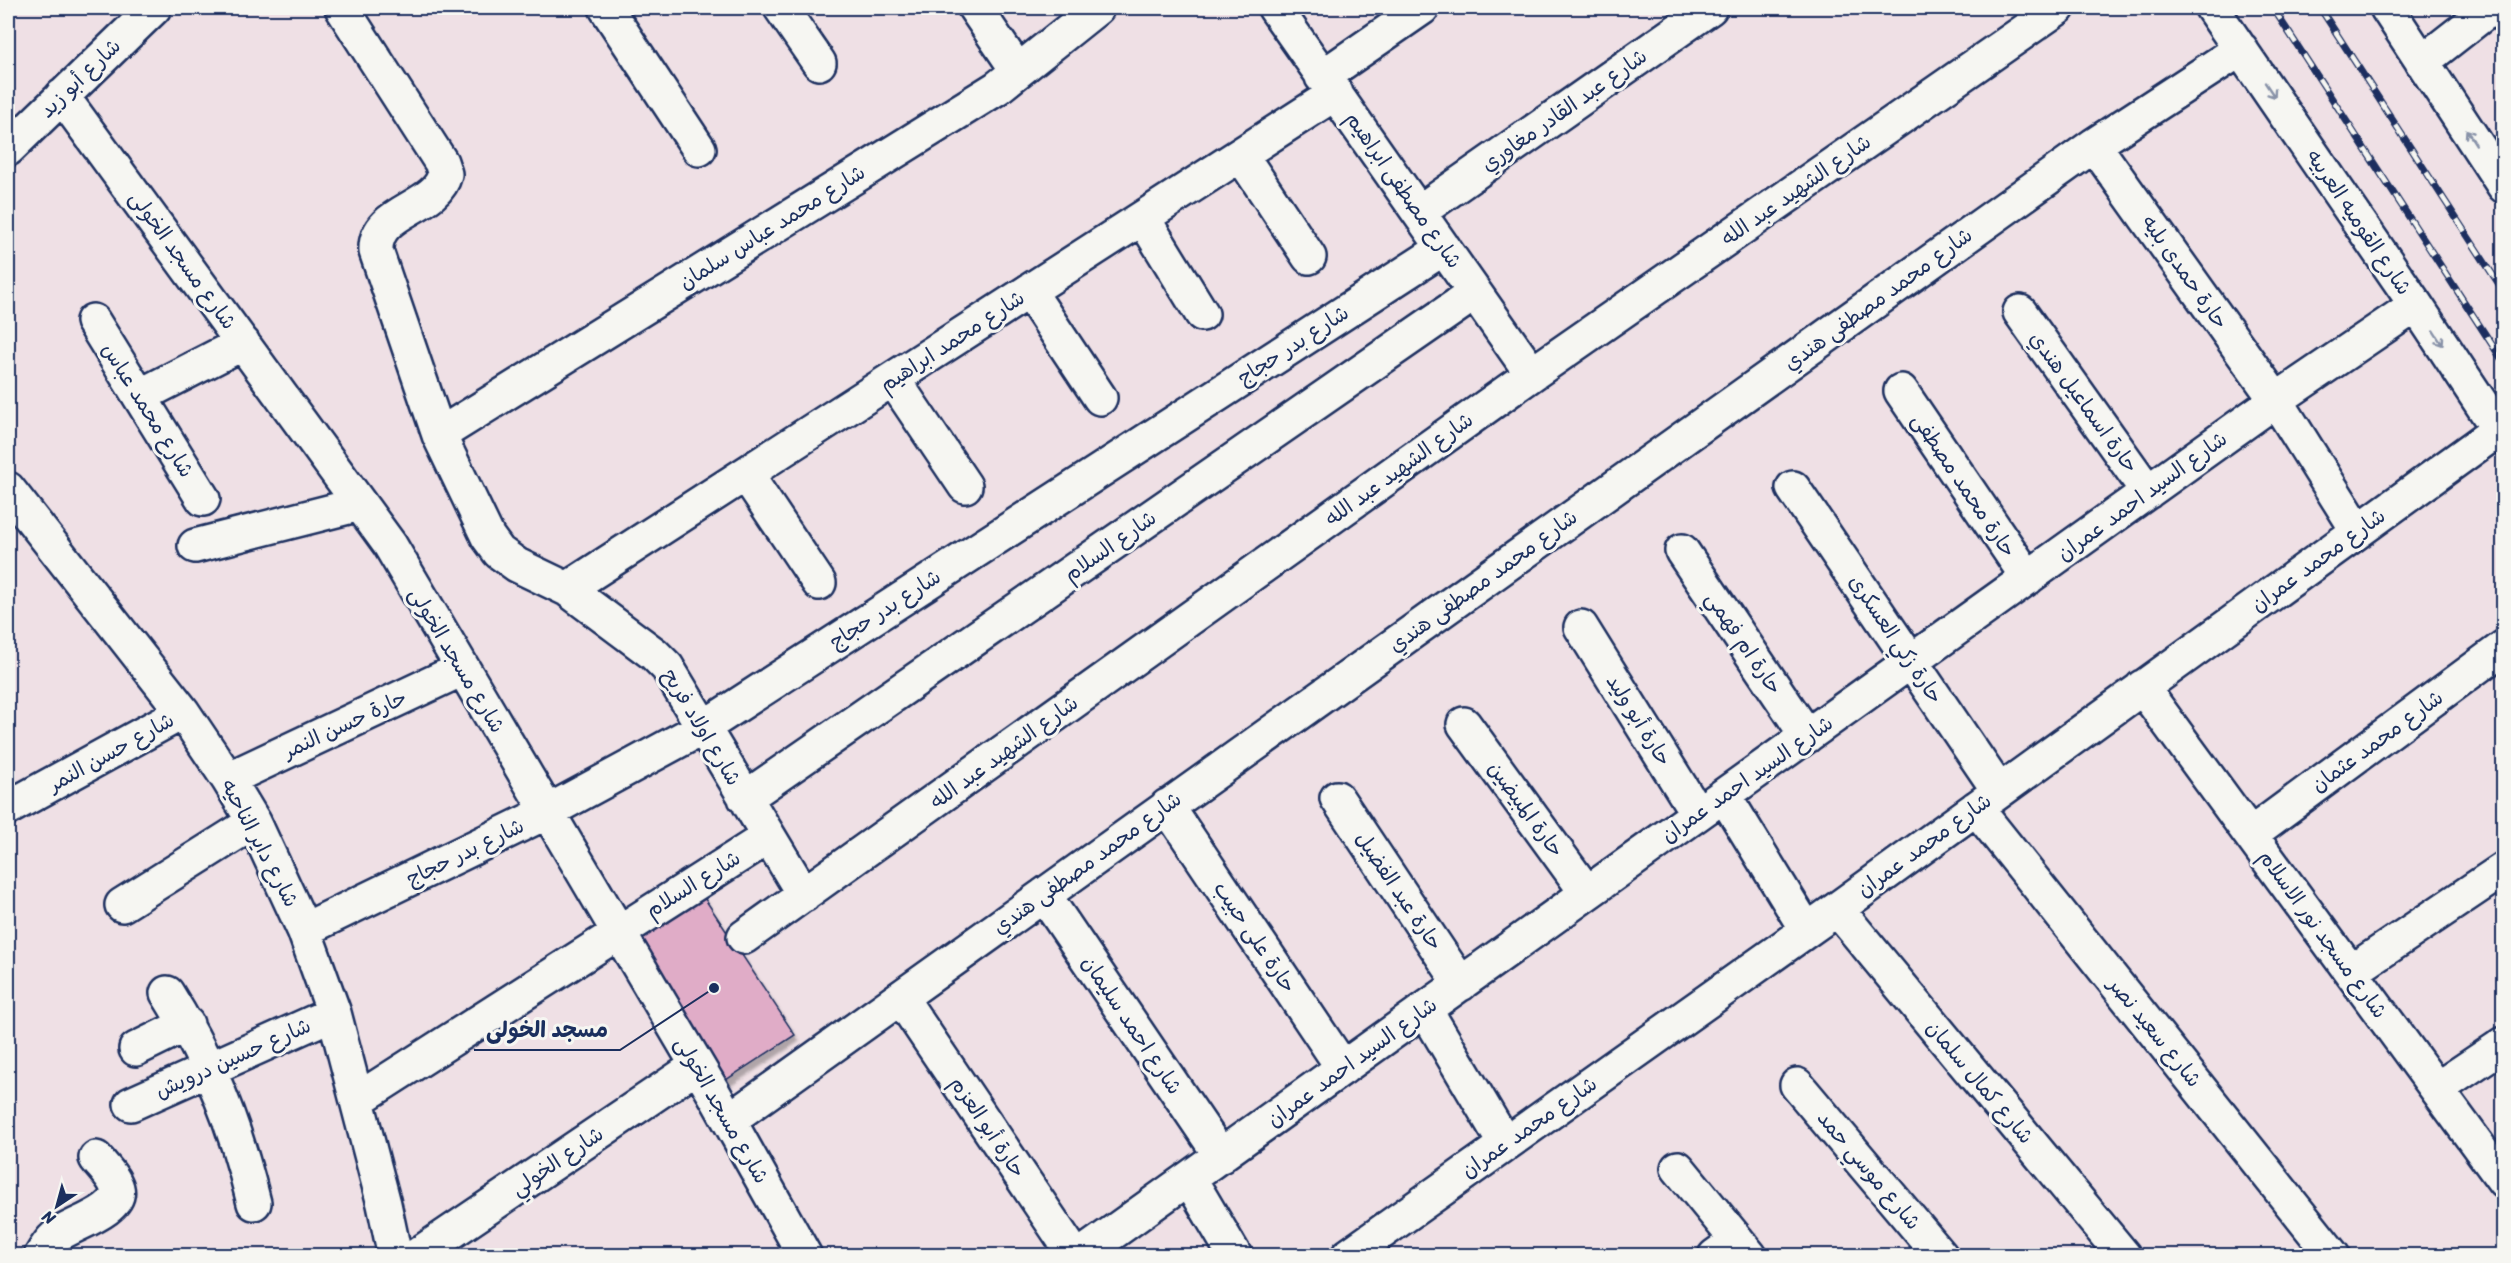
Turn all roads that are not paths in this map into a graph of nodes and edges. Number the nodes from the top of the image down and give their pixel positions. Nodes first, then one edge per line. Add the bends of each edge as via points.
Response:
1 (154, 8) edge
2 (342, 8) edge
3 (606, 8) edge
4 (781, 8) edge
5 (975, 8) edge
6 (1097, 8) edge
7 (1275, 8) edge
8 (1422, 8) edge
9 (1710, 8) edge
10 (2058, 8) edge
11 (2212, 8) edge
12 (2386, 8) edge
13 (2491, 8) edge
14 (1384, 18) edge
15 (2241, 49) junction
16 (2422, 62) junction
17 (819, 63) dead end
18 (1018, 71) junction
19 (1329, 85) junction
20 (63, 96) junction
21 (2094, 144) junction
22 (8, 149) edge
23 (699, 149) dead end
24 (1241, 155) junction
25 (2504, 186) edge
26 (1419, 212) junction
27 (1143, 218) junction
28 (1444, 248) junction
29 (1309, 257) dead end
30 (1029, 291) junction
31 (1475, 293) junction
32 (2416, 305) junction
33 (2020, 312) dead end
34 (1202, 314) dead end
35 (93, 321) dead end
36 (243, 343) junction
37 (1532, 374) junction
38 (893, 379) junction
39 (1901, 392) dead end
40 (140, 396) junction
41 (1100, 398) dead end
42 (2276, 400) junction
43 (2501, 434) edge
44 (439, 435) junction
45 (746, 474) junction
46 (965, 486) dead end
47 (1793, 488) dead end
48 (8, 490) edge
49 (2148, 492) junction
50 (203, 499) dead end
51 (360, 504) junction
52 (2358, 531) junction
53 (195, 546) dead end
54 (1682, 551) dead end
55 (2028, 578) junction
56 (819, 583) dead end
57 (567, 589) junction
58 (1581, 627) dead end
59 (2504, 647) edge
60 (1911, 662) junction
61 (462, 669) junction
62 (2142, 687) junction
63 (183, 712) junction
64 (1464, 724) dead end
65 (704, 727) junction
66 (1807, 736) junction
67 (228, 779) junction
68 (1724, 795) junction
69 (745, 798) junction
70 (1337, 798) dead end
71 (1987, 799) junction
72 (1167, 806) junction
73 (8, 808) edge
74 (547, 813) junction
75 (1697, 813) junction
76 (254, 822) junction
77 (2251, 834) junction
78 (768, 837) junction
79 (2504, 868) edge
80 (1587, 893) junction
81 (1044, 894) junction
82 (804, 895) junction
83 (122, 905) dead end
84 (1837, 909) junction
85 (1806, 929) junction
86 (304, 930) junction
87 (617, 931) junction
88 (744, 937) dead end
89 (2351, 972) junction
90 (1461, 984) junction
91 (167, 993) dead end
92 (901, 998) junction
93 (1425, 1009) junction
94 (334, 1012) junction
95 (187, 1024) junction
96 (2504, 1044) edge
97 (136, 1049) dead end
98 (697, 1066) junction
99 (209, 1068) junction
100 (1343, 1068) junction
101 (1797, 1084) dead end
102 (2437, 1089) junction
103 (357, 1100) junction
104 (131, 1104) dead end
105 (729, 1120) junction
106 (1505, 1144) junction
107 (1221, 1156) junction
108 (96, 1158) dead end
109 (1678, 1168) dead end
110 (1189, 1178) junction
111 (2504, 1181) edge
112 (254, 1203) dead end
113 (1734, 1250) edge
114 (41, 1256) edge
115 (395, 1256) edge
116 (416, 1256) edge
117 (805, 1256) edge
118 (1075, 1256) edge
119 (1080, 1256) edge
120 (1235, 1256) edge
121 (1348, 1256) edge
122 (1941, 1256) edge
123 (2124, 1256) edge
124 (2334, 1256) edge

1 - 20 street, شارع أبو زيد
2 - 44 street, شارع اولاد فريح via 445,174 438,189 385,225 375,242
3 - 23 street
4 - 17 street
5 - 18 street
6 - 18 street, شارع محمد عباس سلمان
7 - 19 street, شارع مصطفى ابراهيم
8 - 14 street, شارع محمد ابراهيم
9 - 26 street, شارع عبد القادر مغاوري
10 - 37 street, شارع الشهيد عبد الله
11 - 15 street, شارع القوميه العربيه
12 - 16 street
13 - 16 street
14 - 19 street, شارع محمد ابراهيم
15 - 21 street, شارع محمد مصطفى هندي
15 -> 32 street, شارع القوميه العربيه
25 -> 16 street
18 - 44 street, شارع محمد عباس سلمان via 997,88
19 - 24 street, شارع محمد ابراهيم
19 - 26 street, شارع مصطفى ابراهيم
20 - 22 street, شارع أبو زيد
20 - 36 street, شارع مسجد الخولى
21 - 42 street, حارة حمدى بليه
21 - 72 street, شارع محمد مصطفى هندي
24 - 27 street, شارع محمد ابراهيم
24 - 29 street
26 - 28 street, شارع مصطفى ابراهيم
27 - 30 street, شارع محمد ابراهيم
27 - 34 street
28 - 31 street, شارع مصطفى ابراهيم
28 - 65 street, شارع بدر حجاج
30 - 38 street, شارع محمد ابراهيم
30 - 41 street
31 - 37 street, شارع مصطفى ابراهيم
31 - 69 street, شارع السلام
32 - 42 street, شارع السيد احمد عمران
32 -> 43 street, شارع القوميه العربيه
33 - 49 street, حارة اسماعيل هندي
35 - 40 street, شارع محمد عباس
36 - 40 street
36 - 51 street, شارع مسجد الخولى
37 - 82 street, شارع الشهيد عبد الله
38 - 45 street, شارع محمد ابراهيم
38 - 46 street
39 - 55 street, حارة محمد مصطفى
40 - 50 street, شارع محمد عباس
42 - 49 street, شارع السيد احمد عمران
42 - 52 street, حارة حمدى بليه
43 - 52 street, شارع محمد عمران
44 - 57 street, شارع اولاد فريح via 499,552
45 - 56 street
45 - 57 street, شارع محمد ابراهيم
47 - 60 street, حارة زكي العسكرى
48 - 63 street, شارع داير الناحيه
49 - 55 street, شارع السيد احمد عمران
51 - 53 street
51 - 61 street, شارع مسجد الخولى via 390,545
52 - 62 street, شارع محمد عمران
54 - 66 street, حارة ام فهمي
55 - 60 street, شارع السيد احمد عمران
57 - 65 street, شارع اولاد فريح via 667,667
58 - 75 street, حارة أبو وليد
59 - 77 street, شارع محمد عثمان
60 - 66 street, شارع السيد احمد عمران
60 - 71 street, حارة زكي العسكرى
61 - 67 street, حارة حسن النمر
61 - 74 street, شارع مسجد الخولى
62 - 71 street, شارع محمد عمران
62 - 77 street, شارع مسجد نور الاسلام
63 - 67 street, شارع داير الناحيه
63 - 73 street, شارع حسن النمر
64 - 80 street, حارة المبيضين
65 - 69 street, شارع اولاد فريح
65 - 74 street, شارع بدر حجاج
66 - 68 street, شارع السيد احمد عمران
67 - 76 street, شارع داير الناحيه
68 - 75 street, شارع السيد احمد عمران
68 - 85 street
69 - 78 street, شارع اولاد فريح
70 - 90 street, حارة عبد الفضيل
71 - 84 street, شارع محمد عمران
71 - 124 street, شارع سعيد نصر
72 - 81 street, شارع محمد مصطفى هندي
72 - 100 street, حارة على حبيب
74 - 86 street, شارع بدر حجاج
74 - 87 street, شارع مسجد الخولى
75 - 80 street, شارع السيد احمد عمران
76 - 83 street
76 - 86 street, شارع داير الناحيه
77 - 89 street, شارع مسجد نور الاسلام
78 - 82 street, شارع اولاد فريح
78 - 87 street, شارع السلام
79 - 89 street
80 - 90 street, شارع السيد احمد عمران
81 - 92 street, شارع محمد مصطفى هندي
81 - 107 street, شارع احمد سليمان
82 - 88 street, شارع الشهيد عبد الله
84 - 85 street, شارع محمد عمران
84 - 123 street, شارع كمال سلمان
85 - 106 street, شارع محمد عمران
86 - 94 street, شارع داير الناحيه
87 - 98 street, شارع مسجد الخولى
87 - 103 street, شارع السلام
89 - 102 street, شارع مسجد نور الاسلام
90 - 93 street, شارع السيد احمد عمران
91 - 95 street
92 - 105 street, شارع محمد مصطفى هندي
92 - 118 street, حارة أبو العزم
93 - 100 street, شارع السيد احمد عمران
93 - 106 street
94 - 99 street, شارع حسين درويش
94 - 103 street, شارع داير الناحيه
95 - 97 street
95 - 99 street
96 - 102 street
98 - 105 street, شارع مسجد الخولى
98 - 116 street, شارع الخولي
99 - 104 street, شارع حسين درويش
99 - 112 street via 236,1134
100 - 107 street, شارع السيد احمد عمران
101 - 122 street, شارع موسي حمد
102 - 111 street, شارع مسجد نور الاسلام
103 - 115 street, شارع داير الناحيه
105 - 117 street, شارع مسجد الخولى
106 - 121 street, شارع محمد عمران
107 - 110 street, شارع السيد احمد عمران
108 - 114 street via 113,1179 118,1191 115,1201 55,1237
109 - 113 street
110 - 119 street, شارع السيد احمد عمران
110 - 120 street

